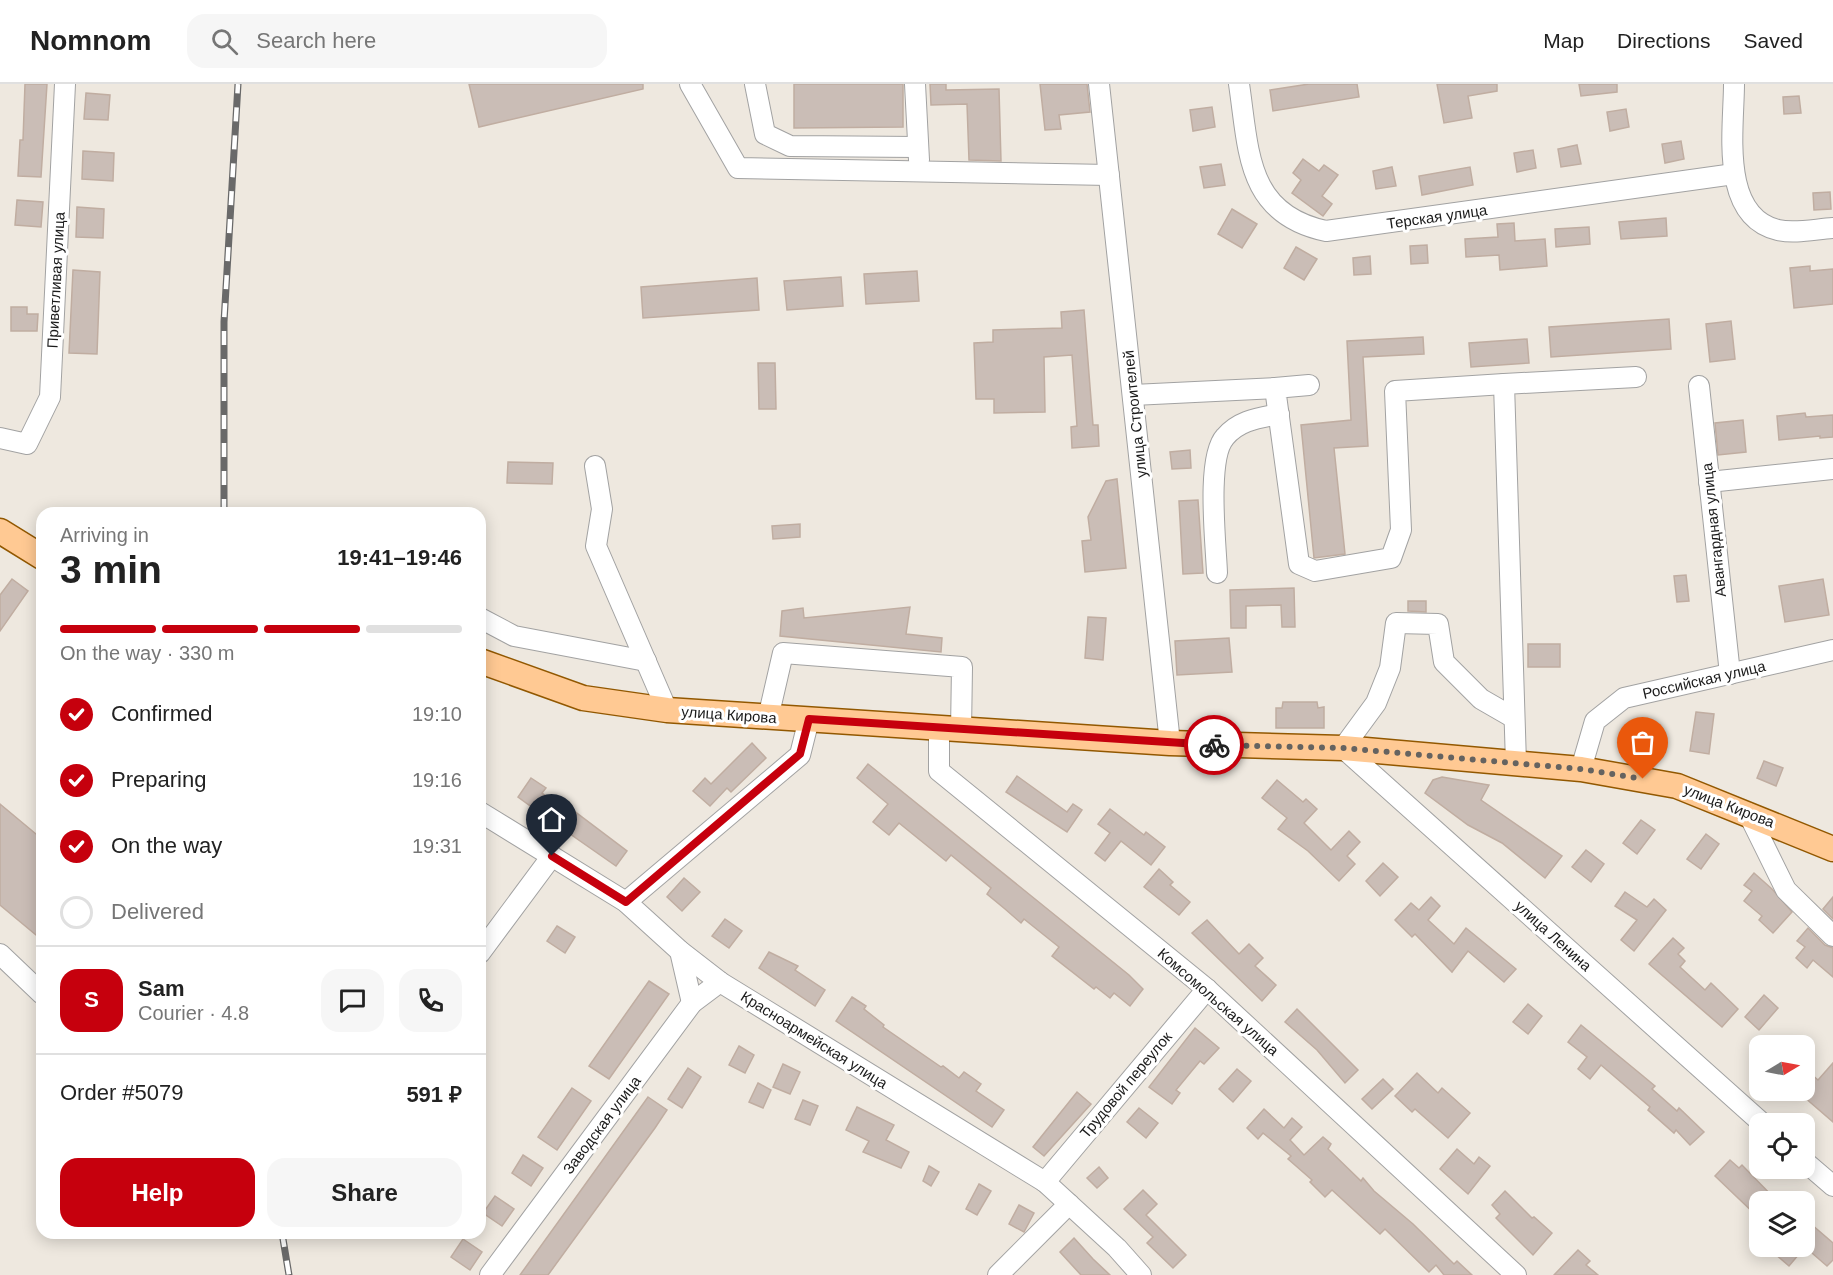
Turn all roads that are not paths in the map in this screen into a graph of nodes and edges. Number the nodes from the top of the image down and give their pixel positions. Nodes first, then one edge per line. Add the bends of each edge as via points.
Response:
1 (65, 84) edge
2 (690, 84) edge
3 (755, 84) edge
4 (915, 84) edge
5 (1239, 84) edge
6 (1734, 84) edge
7 (1105, 85) edge
8 (918, 147) junction
9 (919, 172) junction
10 (1734, 174) junction
11 (1109, 175) junction
12 (1833, 228) edge
13 (1636, 376) dead end
14 (1504, 384) junction
15 (1309, 385) dead end
16 (1699, 386) dead end
17 (1275, 388) junction
18 (1133, 395) junction
19 (1279, 414) junction
20 (0, 438) edge
21 (595, 466) dead end
22 (1833, 469) edge
23 (1709, 482) junction
24 (0, 531) edge
25 (36, 553) edge
26 (1217, 573) dead end
27 (486, 621) edge
28 (1833, 650) edge
29 (646, 661) junction
30 (486, 663) edge
31 (1730, 674) junction
32 (667, 710) junction
33 (768, 718) junction
34 (1514, 718) junction
35 (809, 719) junction
36 (950, 730) junction
37 (1170, 743) junction
38 (1343, 748) junction
39 (1516, 763) junction
40 (1581, 769) junction
41 (1748, 813) junction
42 (486, 816) edge
43 (1833, 849) edge
44 (552, 856) junction
45 (626, 902) junction
46 (1833, 936) edge
47 (486, 945) edge
48 (680, 951) junction
49 (0, 954) edge
50 (720, 982) junction
51 (36, 988) edge
52 (1207, 989) junction
53 (692, 1003) junction
54 (1751, 1113) edge
55 (1815, 1170) edge
56 (1045, 1182) junction
57 (1833, 1186) edge
58 (1070, 1204) junction
59 (490, 1275) edge
60 (998, 1275) edge
61 (1141, 1275) edge
62 (1516, 1275) edge

1 - 20 street, Приветливая улица via 50,397 27,444
2 - 9 street via 738,168
3 - 8 street via 765,134 790,146
4 - 8 street
5 - 10 street, Терская улица via 1250,163 1265,196 1292,220 1326,231
6 - 10 street
7 - 11 street, улица Строителей
8 - 9 street
9 - 11 street
10 - 12 street via 1746,206 1771,228
11 - 18 street, улица Строителей
13 - 14 street
14 - 19 street via 1395,391 1401,530 1391,558 1315,571 1299,564
14 - 34 street
15 - 17 street
16 - 23 street, Авангардная улица
17 - 18 street
17 - 19 street
18 - 37 street, улица Строителей
19 - 26 street via 1247,420 1224,438 1213,476
21 - 29 street via 602,509 596,546
22 - 23 street
23 - 31 street, Авангардная улица
24 - 25 main road
27 - 29 street via 514,636
28 - 31 street, Российская улица
29 - 32 street
30 - 32 main road, улица Кирова via 583,698
31 - 40 street, Российская улица via 1624,698 1595,721
32 - 33 main road, улица Кирова
33 - 35 main road, улица Кирова
33 - 36 street via 783,653 962,667
34 - 38 street via 1481,699 1444,662 1438,624 1396,623 1390,668 1376,703
34 - 39 street
35 - 36 main road, улица Кирова
35 - 45 street via 800,754
36 - 37 main road, улица Кирова
36 - 52 street, Комсомольская улица via 939,771
37 - 38 main road, улица Кирова
38 - 39 main road, улица Кирова
38 - 54 street, улица Ленина
39 - 40 main road, улица Кирова
40 - 41 main road, улица Кирова via 1677,786
41 - 43 main road, улица Кирова
41 - 46 street via 1786,890
42 - 44 street, Красноармейская улица
44 - 45 street, Красноармейская улица
44 - 47 street
45 - 48 street, Красноармейская улица
48 - 50 street, Красноармейская улица
48 - 53 street
49 - 51 street
50 - 53 street, Заводская улица
50 - 56 street, Красноармейская улица
52 - 56 street, Трудовой переулок
52 - 62 street, Комсомольская улица
53 - 59 street, Заводская улица
55 - 57 street
56 - 58 street, Красноармейская улица
58 - 60 street
58 - 61 street, Красноармейская улица

